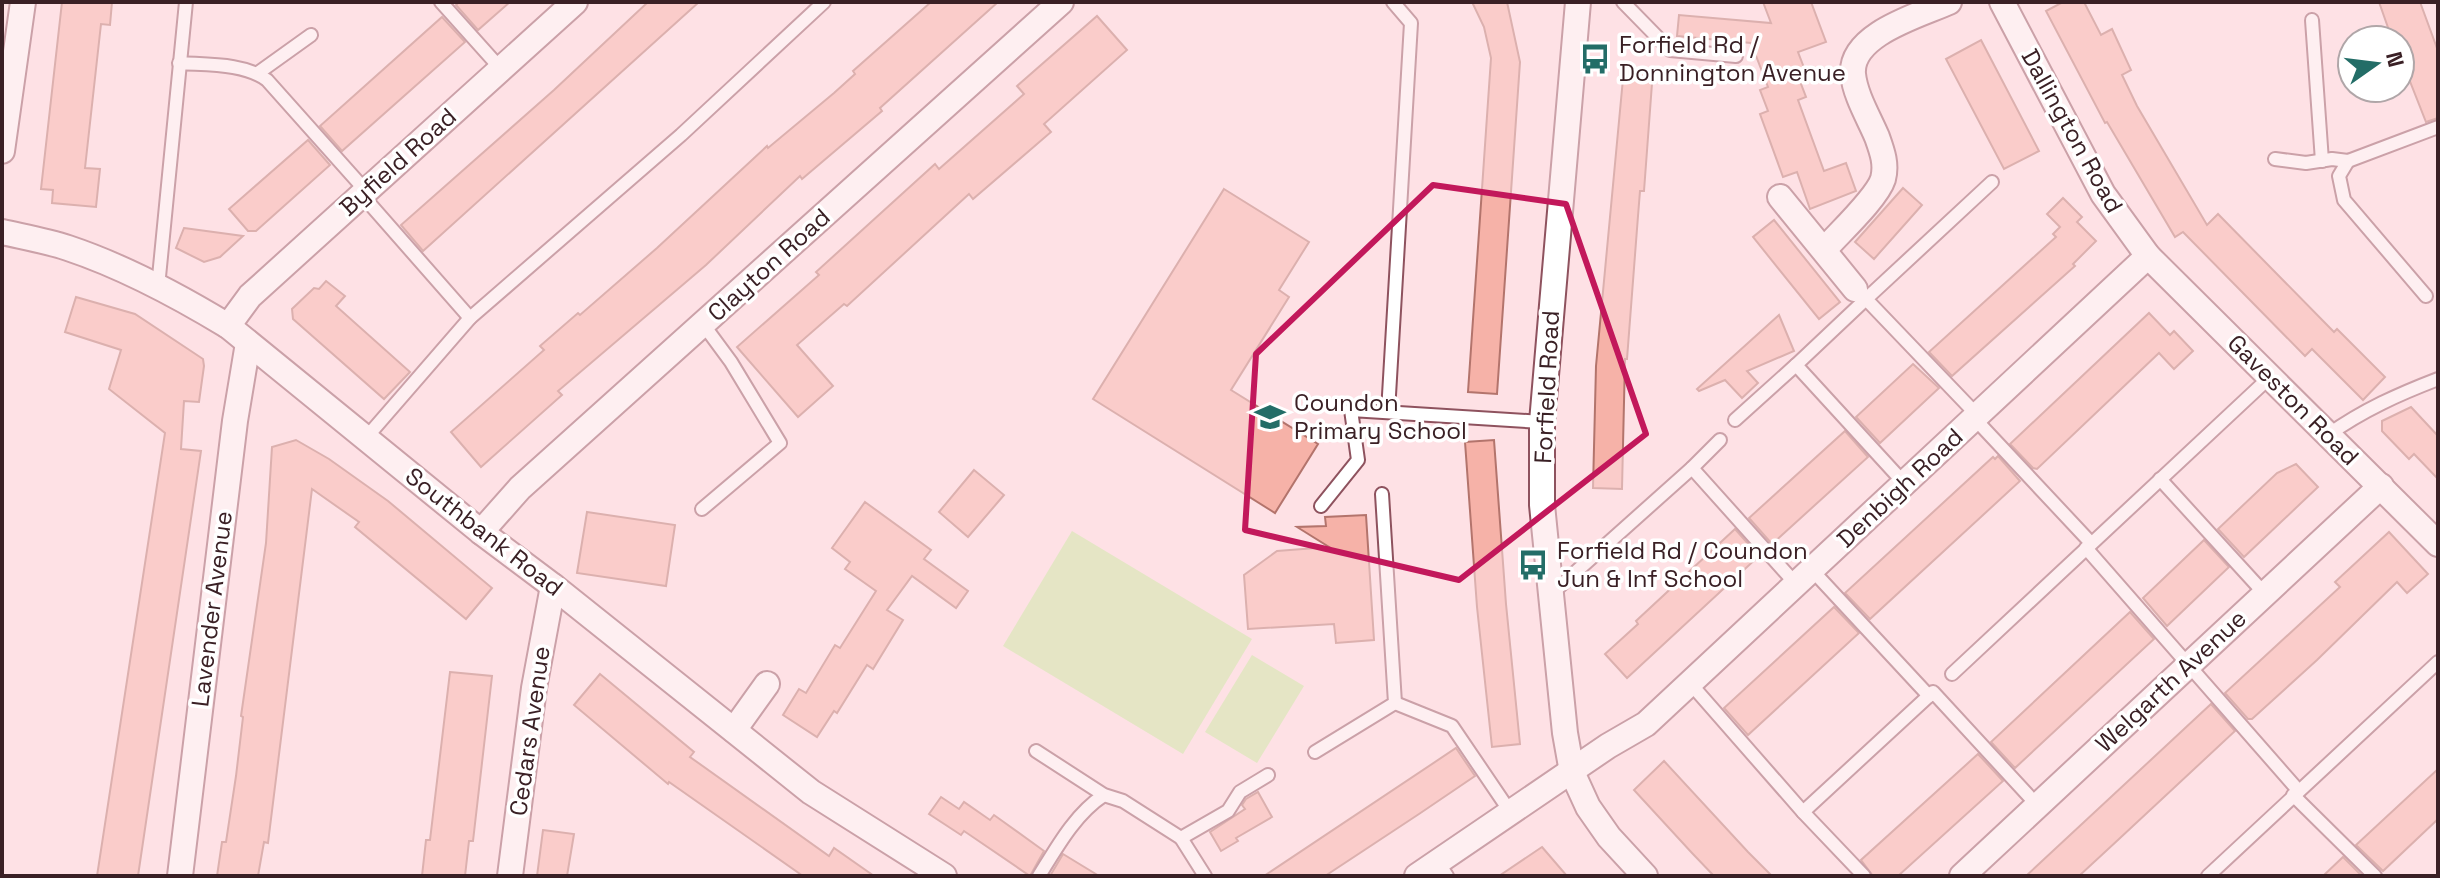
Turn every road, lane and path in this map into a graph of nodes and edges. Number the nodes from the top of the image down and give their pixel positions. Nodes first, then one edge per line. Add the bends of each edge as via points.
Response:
1 (23, 2) edge
2 (186, 2) edge
3 (441, 2) edge
4 (575, 2) edge
5 (824, 2) edge
6 (1061, 2) edge
7 (1393, 2) edge
8 (1578, 2) edge
9 (1623, 2) edge
10 (1949, 2) edge
11 (2002, 2) edge
12 (2312, 20) dead end
13 (311, 35) dead end
14 (1736, 56) dead end
15 (179, 63) junction
16 (501, 69) junction
17 (258, 73) junction
18 (2438, 127) edge
19 (2, 151) edge
20 (2275, 159) dead end
21 (2322, 161) junction
22 (2348, 161) junction
23 (1992, 182) dead end
24 (364, 193) junction
25 (1780, 197) dead end
26 (2, 232) edge
27 (1825, 249) junction
28 (2148, 256) junction
29 (158, 287) junction
30 (1860, 294) junction
31 (2426, 296) dead end
32 (470, 318) junction
33 (703, 324) junction
34 (228, 326) junction
35 (248, 343) junction
36 (1796, 365) junction
37 (2270, 377) junction
38 (2438, 379) edge
39 (1388, 412) junction
40 (1976, 418) junction
41 (1735, 420) dead end
42 (1542, 422) junction
43 (2328, 435) junction
44 (365, 439) junction
45 (1720, 440) dead end
46 (1692, 468) junction
47 (2160, 479) junction
48 (1905, 484) junction
49 (2381, 486) junction
50 (1382, 494) dead end
51 (1321, 506) dead end
52 (702, 509) dead end
53 (481, 532) junction
54 (2438, 544) edge
55 (2089, 546) junction
56 (1804, 577) junction
57 (553, 586) junction
58 (1551, 594) junction
59 (2265, 594) junction
60 (2438, 662) edge
61 (2190, 664) junction
62 (1952, 674) dead end
63 (1690, 683) junction
64 (767, 684) dead end
65 (1929, 696) junction
66 (1395, 703) junction
67 (734, 730) junction
68 (1036, 751) dead end
69 (1315, 752) dead end
70 (1572, 772) junction
71 (1268, 775) dead end
72 (2295, 792) junction
73 (1104, 795) junction
74 (2038, 806) junction
75 (1803, 812) junction
76 (1511, 813) junction
77 (1181, 838) junction
78 (1443, 869) edge
79 (180, 876) edge
80 (510, 876) edge
81 (944, 876) edge
82 (1039, 876) edge
83 (1205, 876) edge
84 (1417, 876) edge
85 (1645, 876) edge
86 (1864, 876) edge
87 (1962, 876) edge
88 (2208, 876) edge
89 (2375, 876) edge

1 - 19 street
2 - 15 lane
3 - 16 lane
4 - 16 street, Byfield Road
5 - 32 lane
6 - 33 street, Clayton Road
7 - 39 lane via 1411,23
8 - 42 street, Forfield Road
9 - 14 lane via 1670,50
10 - 27 street via 1882,32 1856,56 1854,79 1882,151 1884,172 1876,192
11 - 28 street, Dallington Road via 2103,194
12 - 21 lane
13 - 17 lane
15 - 17 lane
15 - 29 lane
16 - 24 street, Byfield Road
17 - 24 lane
18 - 22 lane
20 - 21 lane
21 - 22 lane
22 - 31 lane via 2339,176 2344,200
23 - 30 lane
24 - 32 lane
24 - 34 street, Byfield Road via 250,296
25 - 27 street
26 - 29 street, Southbank Road via 66,248
27 - 30 street
28 - 37 street, Gaveston Road
28 - 40 street, Denbigh Road
29 - 34 street, Southbank Road
30 - 36 lane
30 - 40 lane
32 - 44 lane
33 - 52 lane via 780,443
33 - 53 street, Clayton Road via 520,488
34 - 35 street, Southbank Road
35 - 44 street, Southbank Road
35 - 79 street, Lavender Avenue
36 - 41 lane
36 - 48 lane
37 - 43 street, Gaveston Road
37 - 47 lane
38 - 43 lane via 2379,403
39 - 42 lane
39 - 51 lane via 1351,410 1358,460
40 - 48 street, Denbigh Road
40 - 55 lane
42 - 58 street, Forfield Road via 1542,505
43 - 49 street, Gaveston Road
44 - 53 street, Southbank Road
45 - 46 lane
46 - 56 lane
46 - 58 lane
47 - 55 lane
47 - 59 lane
48 - 56 street, Denbigh Road
49 - 54 street, Gaveston Road
49 - 59 street, Welgarth Avenue
50 - 66 lane
53 - 57 street, Southbank Road
55 - 61 lane
55 - 62 lane
56 - 63 street, Denbigh Road
56 - 65 lane
57 - 67 street, Southbank Road
57 - 80 street, Cedars Avenue
58 - 70 street, Forfield Road
59 - 61 street, Welgarth Avenue
60 - 72 lane
61 - 72 lane
61 - 74 street, Welgarth Avenue
63 - 70 street, Denbigh Road via 1646,724
63 - 75 lane
64 - 67 street
65 - 74 lane via 1933,692
65 - 75 lane
66 - 69 lane
66 - 76 lane via 1452,726
67 - 81 street, Southbank Road via 811,792
68 - 73 lane
70 - 76 street, Denbigh Road
70 - 85 street, Forfield Road via 1609,837
71 - 77 lane via 1240,792 1228,811
72 - 88 lane
72 - 89 lane
73 - 77 lane via 1123,801
73 - 82 lane via 1073,825
74 - 87 street, Welgarth Avenue
75 - 86 lane
76 - 78 street, Denbigh Road
77 - 83 lane
78 - 84 street, Denbigh Road

